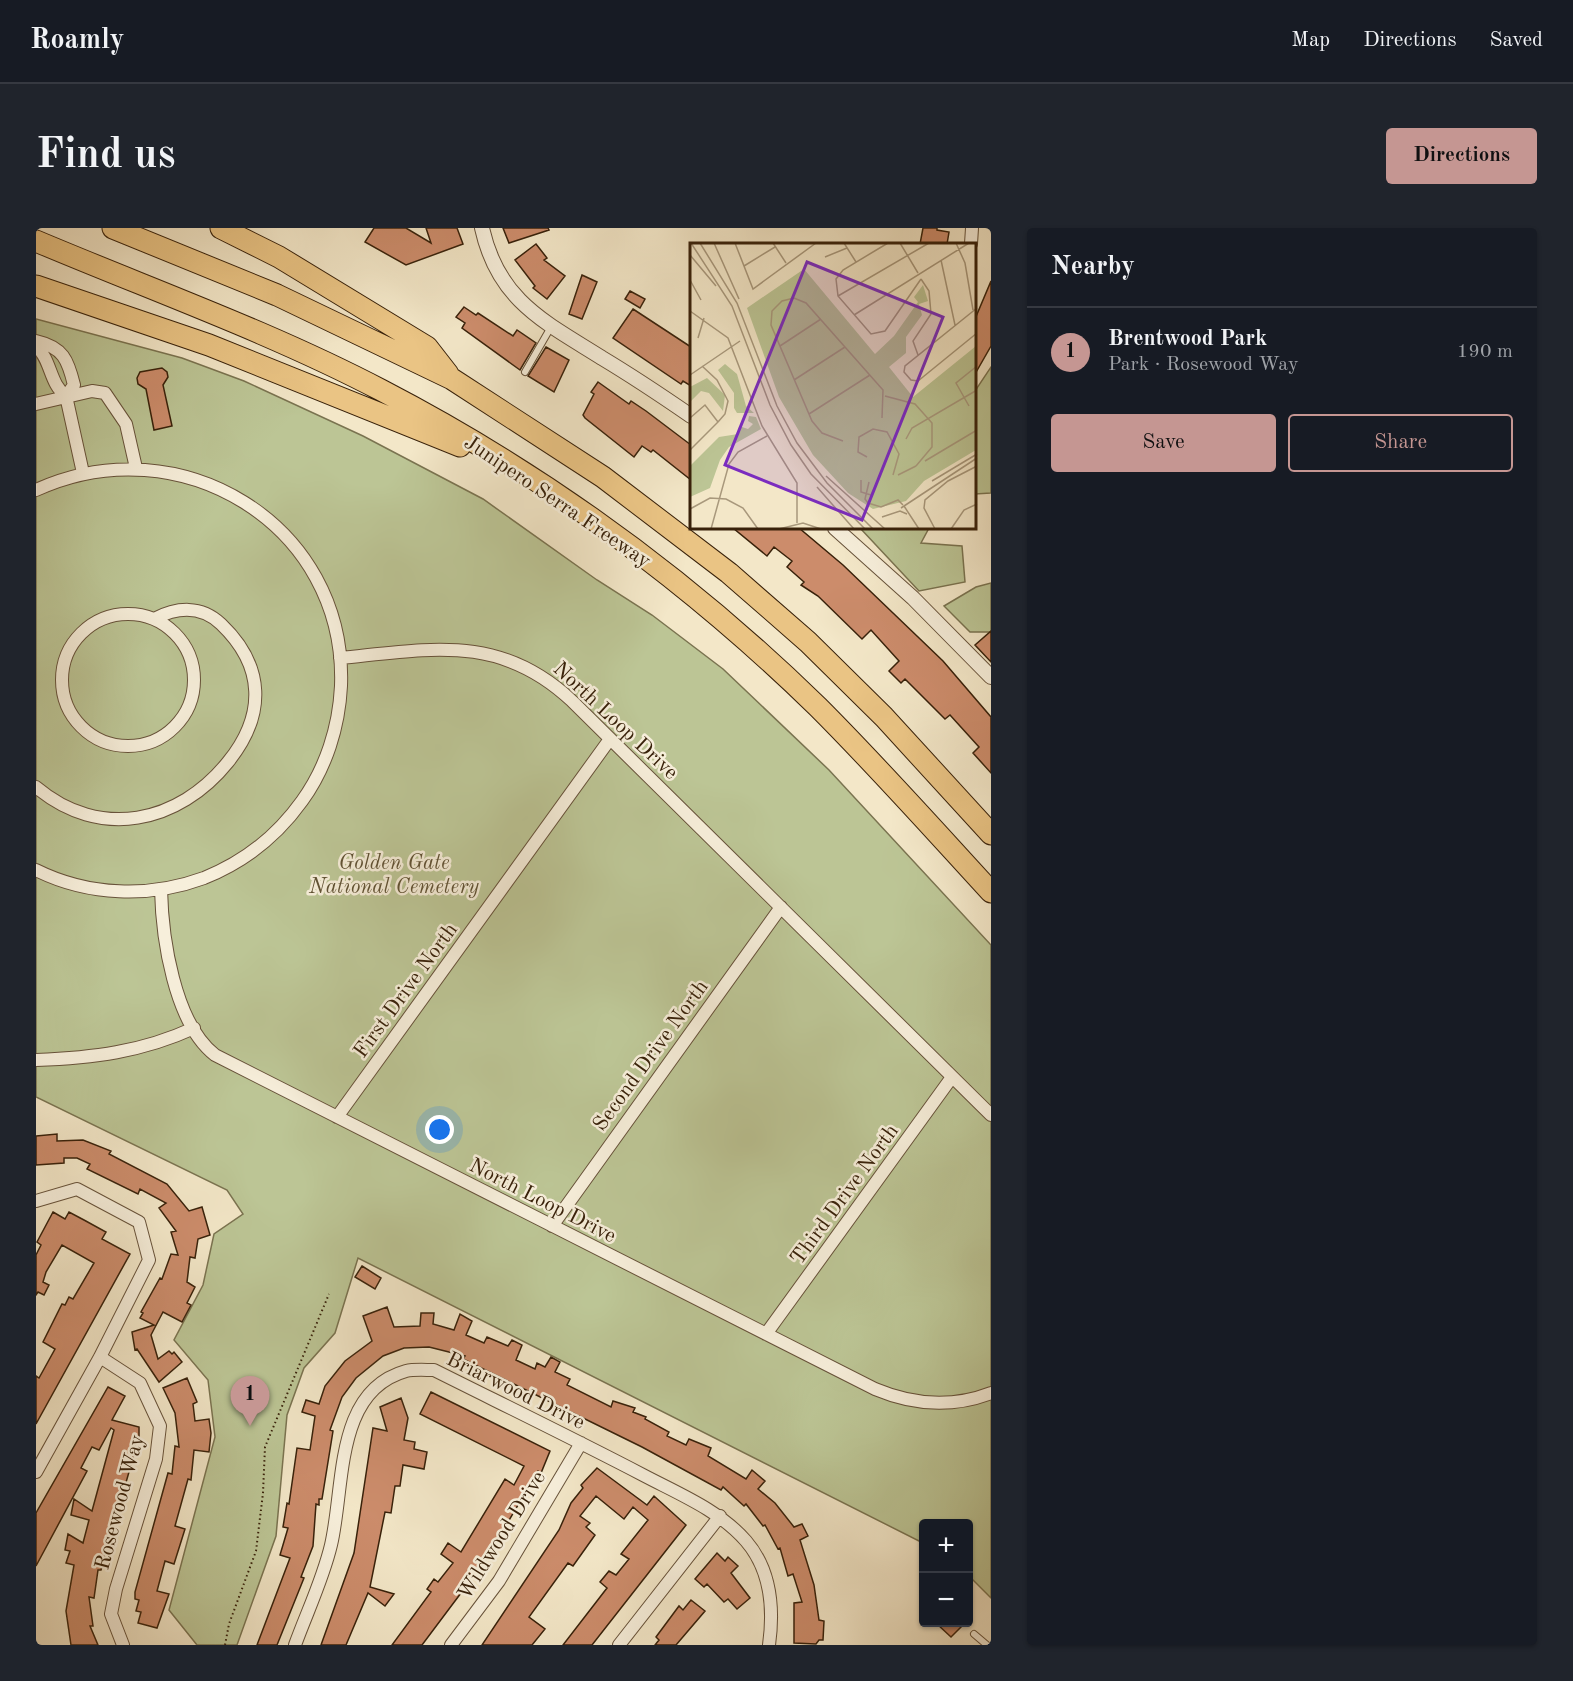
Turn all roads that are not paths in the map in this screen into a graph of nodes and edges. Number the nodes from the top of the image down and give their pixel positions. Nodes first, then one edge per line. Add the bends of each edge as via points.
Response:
1 (113, 228) edge
2 (221, 228) edge
3 (482, 228) edge
4 (972, 228) edge
5 (36, 240) edge
6 (971, 243) edge
7 (36, 246) edge
8 (72, 256) junction
9 (36, 286) edge
10 (551, 327) junction
11 (36, 341) edge
12 (36, 346) edge
13 (525, 372) dead end
14 (452, 379) junction
15 (66, 396) junction
16 (36, 404) edge
17 (690, 415) edge
18 (136, 468) junction
19 (522, 471) junction
20 (83, 473) junction
21 (36, 490) edge
22 (837, 530) edge
23 (154, 619) junction
24 (340, 658) junction
25 (991, 677) edge
26 (610, 739) junction
27 (36, 787) edge
28 (991, 834) edge
29 (36, 872) edge
30 (160, 889) junction
31 (991, 892) edge
32 (781, 907) junction
33 (194, 1028) junction
34 (36, 1060) edge
35 (952, 1077) junction
36 (991, 1115) edge
37 (337, 1117) junction
38 (36, 1201) edge
39 (552, 1226) junction
40 (766, 1334) junction
41 (100, 1357) junction
42 (991, 1393) edge
43 (581, 1443) junction
44 (36, 1472) edge
45 (720, 1516) junction
46 (974, 1634) dead end
47 (123, 1645) edge
48 (295, 1645) edge
49 (451, 1645) edge
50 (619, 1645) edge
51 (770, 1645) edge
52 (987, 1645) edge

1 - 14 highway, Junipero Serra Freeway via 277,295
2 - 14 highway via 286,262 427,347
3 - 10 street via 500,277 529,311
4 - 6 street
5 - 8 highway, Junipero Serra Freeway
7 - 8 highway
8 - 19 highway, Junipero Serra Freeway via 326,362 437,420
9 - 19 highway via 236,355
10 - 13 lane
10 - 17 street
11 - 15 street via 55,347 68,359 74,385
12 - 15 street via 47,358 56,388
14 - 28 highway, Junipero Serra Freeway via 603,477 729,573 846,679
15 - 16 street
15 - 18 street via 97,390 108,396 129,432
15 - 20 street
18 - 20 street
18 - 24 street via 202,481 239,499 269,520 302,557 320,587 333,620
19 - 31 highway, Junipero Serra Freeway via 655,566 766,659 856,746
20 - 21 street
22 - 25 street via 913,598
23 - 23 street via 175,633 189,654 194,679 189,704 176,725 154,740 130,745 104,741 82,726 68,705 63,680 68,655 82,634 103,619 129,614
23 - 27 street via 183,609 207,614 223,626 242,651 254,677 255,707 248,734 237,751 197,794 148,816 94,816 60,804
24 - 26 street, North Loop Drive via 448,648 495,655 548,680
24 - 30 street via 335,730 319,776 297,809 269,839 228,866 194,881
26 - 32 street, North Loop Drive
26 - 37 street, First Drive North
29 - 30 street via 112,891
30 - 33 street, North Loop Drive via 168,959
32 - 35 street, North Loop Drive
32 - 39 street, Second Drive North
33 - 34 street via 129,1052
33 - 37 street, North Loop Drive via 215,1055
35 - 36 street, North Loop Drive
35 - 40 street, Third Drive North
37 - 39 street, North Loop Drive
38 - 41 street via 78,1189 139,1222 149,1260
39 - 40 street, North Loop Drive
40 - 42 street, North Loop Drive via 875,1389 908,1400 958,1402
41 - 44 street
41 - 47 street, Rosewood Way via 140,1383 160,1426 156,1459 112,1608
43 - 45 street, Briarwood Drive
43 - 48 street, Briarwood Drive via 434,1371 408,1370 383,1381 363,1399 351,1423 331,1546
43 - 49 street, Wildwood Drive via 500,1581
45 - 50 street
45 - 51 street, Briarwood Drive via 747,1543 766,1576 774,1615
46 - 52 lane

